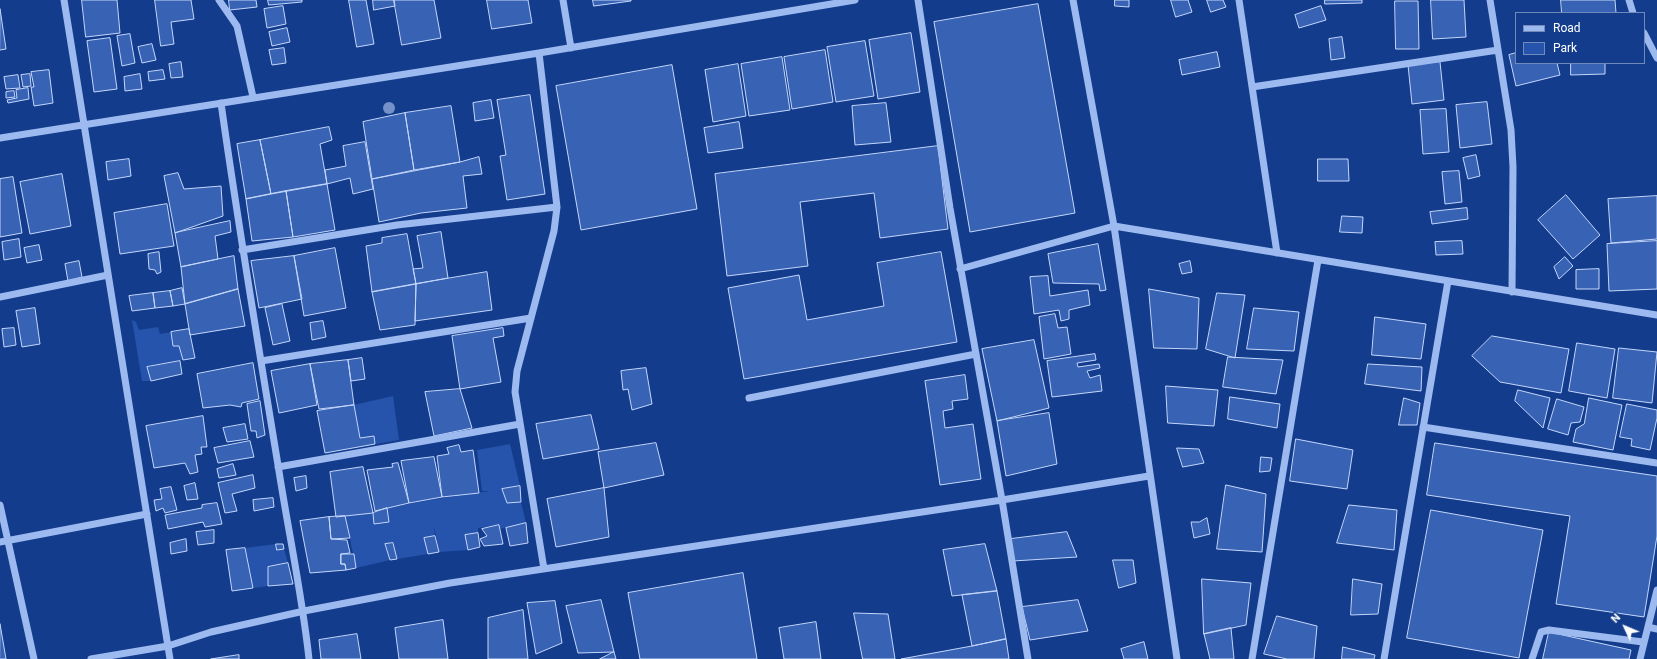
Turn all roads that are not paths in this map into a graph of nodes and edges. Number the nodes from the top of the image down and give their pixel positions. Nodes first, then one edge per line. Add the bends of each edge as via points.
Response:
1 (64, 0) edge
2 (219, 0) edge
3 (563, 0) edge
4 (855, 0) edge
5 (918, 0) edge
6 (1073, 0) edge
7 (1239, 0) edge
8 (1490, 0) edge
9 (1629, 0) edge
10 (1633, 12) edge
11 (1645, 35) edge
12 (1657, 40) edge
13 (1650, 44) junction
14 (571, 48) junction
15 (1498, 50) junction
16 (539, 53) junction
17 (1657, 58) edge
18 (1252, 86) junction
19 (253, 97) junction
20 (221, 103) junction
21 (83, 125) junction
22 (0, 138) edge
23 (557, 207) junction
24 (1114, 226) junction
25 (242, 250) junction
26 (1277, 253) junction
27 (1318, 260) junction
28 (960, 268) junction
29 (108, 275) junction
30 (1448, 281) junction
31 (1512, 292) junction
32 (0, 297) edge
33 (1657, 315) edge
34 (531, 318) junction
35 (976, 354) junction
36 (261, 361) junction
37 (749, 398) dead end
38 (520, 424) junction
39 (1423, 427) junction
40 (1657, 463) edge
41 (278, 467) junction
42 (1149, 476) junction
43 (1002, 500) junction
44 (0, 505) edge
45 (146, 514) junction
46 (4, 542) edge
47 (544, 569) junction
48 (1657, 590) edge
49 (304, 611) junction
50 (1648, 627) junction
51 (1657, 629) edge
52 (1643, 642) junction
53 (168, 646) junction
54 (34, 659) edge
55 (91, 659) edge
56 (170, 659) edge
57 (309, 659) edge
58 (1028, 659) edge
59 (1177, 659) edge
60 (1252, 659) edge
61 (1384, 659) edge
62 (1532, 659) edge
63 (1640, 659) edge

1 - 21 street
2 - 19 street via 237,26
3 - 14 street
4 - 14 street
5 - 28 street
6 - 24 street
7 - 18 street
8 - 15 street
9 - 10 street
11 - 13 street
12 - 13 street
13 - 17 street
14 - 16 street
15 - 18 street
15 - 31 street via 1511,130
16 - 19 street
16 - 23 street
18 - 26 street
19 - 20 street
20 - 21 street
20 - 25 street
21 - 22 street
21 - 29 street
23 - 25 street via 397,225
23 - 34 street via 554,231
24 - 26 street
24 - 28 street
24 - 42 street
25 - 36 street
26 - 27 street
27 - 30 street
27 - 60 street
28 - 35 street
29 - 32 street
29 - 45 street
30 - 31 street
30 - 39 street
31 - 33 street
34 - 36 street
34 - 38 street via 517,371 515,392
35 - 37 street
35 - 43 street
36 - 41 street
38 - 41 street
38 - 47 street
39 - 40 street
39 - 61 street
41 - 49 street
42 - 43 street
42 - 59 street
43 - 47 street
43 - 58 street
44 - 46 street
45 - 46 street
45 - 53 street
46 - 54 street
47 - 49 street via 450,583
48 - 50 street
49 - 53 street via 211,632
49 - 57 street
50 - 51 street
50 - 52 street
52 - 62 street via 1549,630 1541,632
52 - 63 street
53 - 55 street
53 - 56 street

